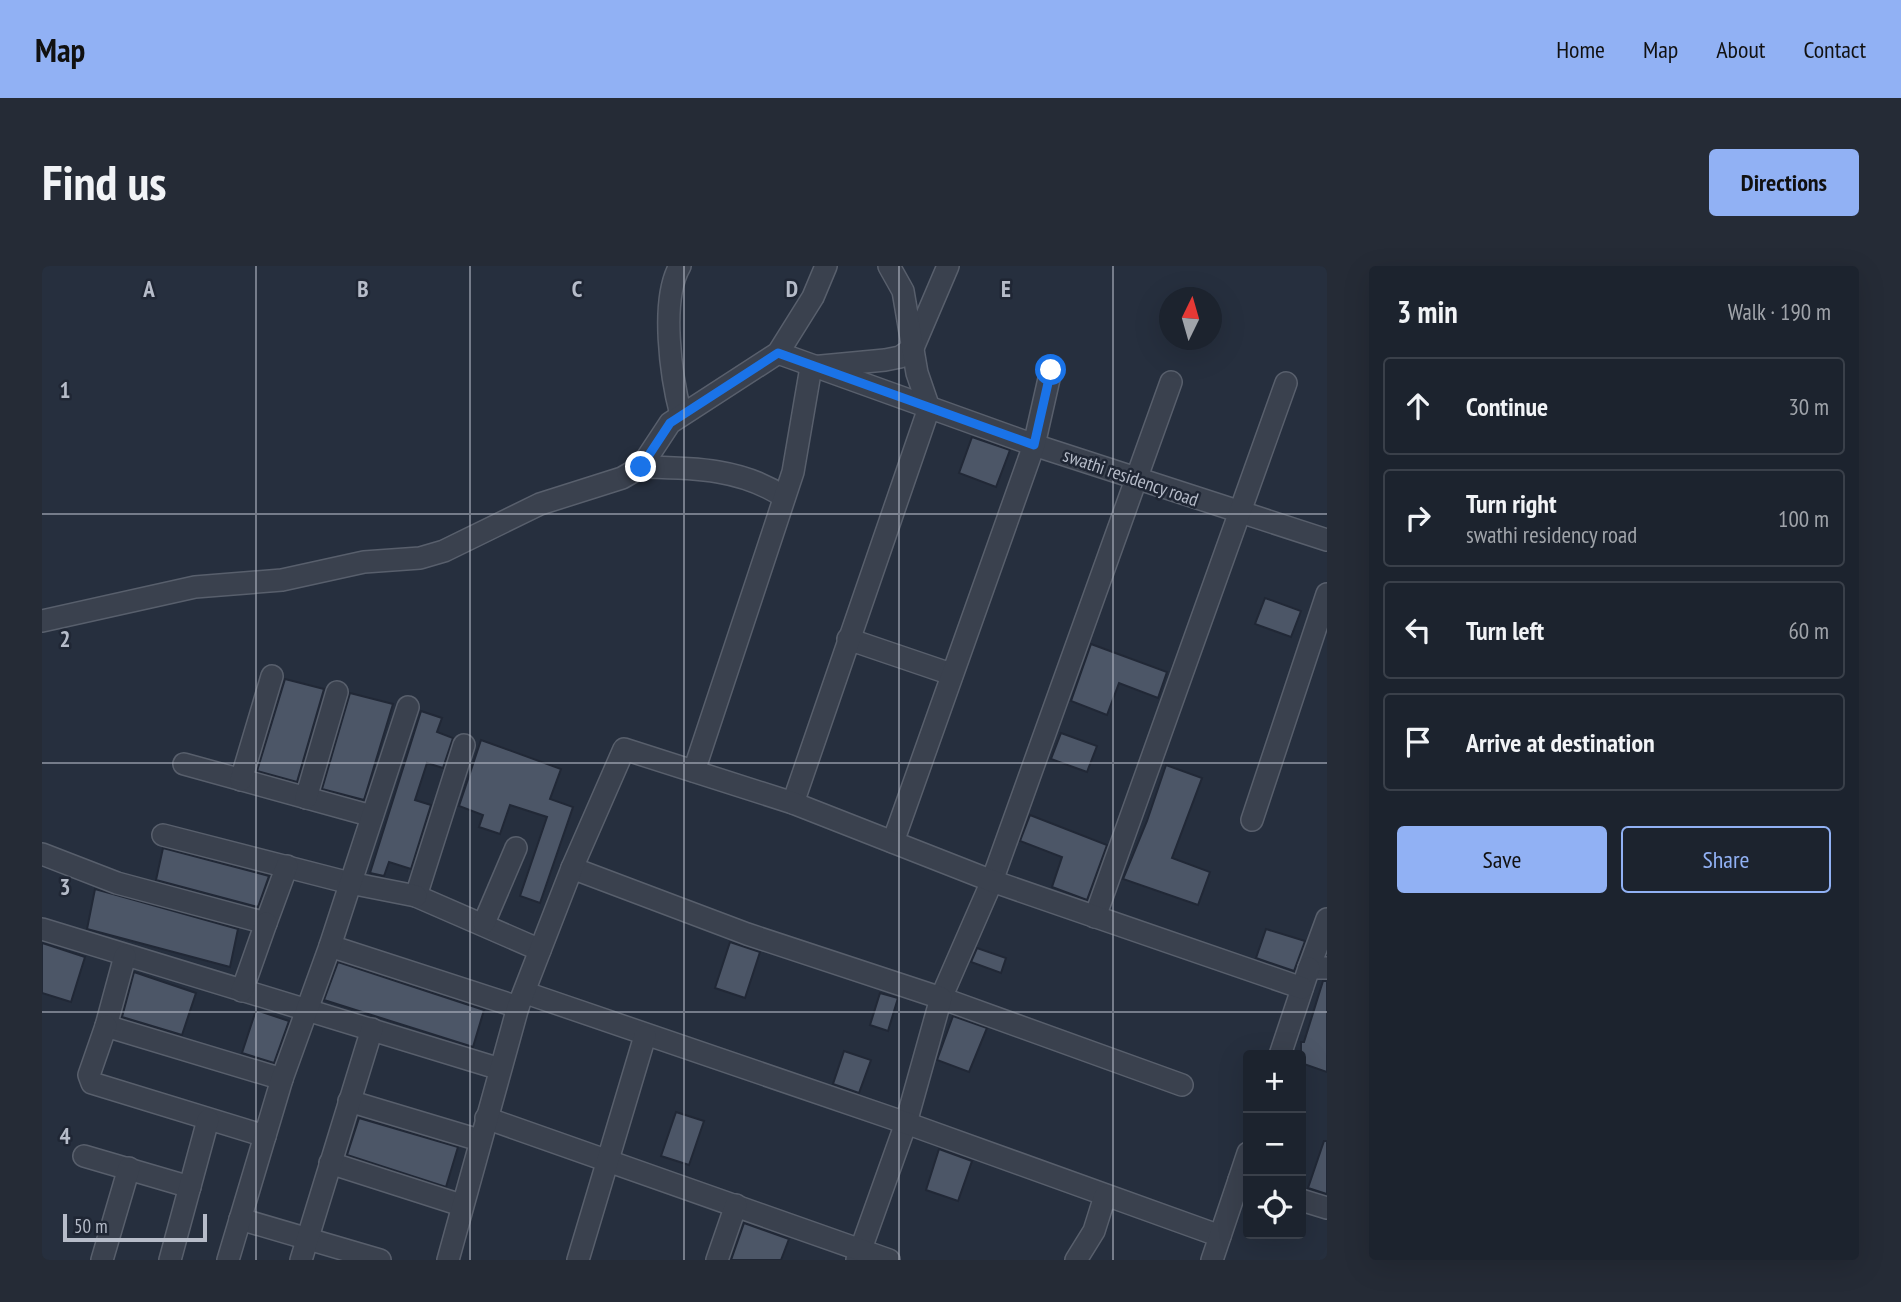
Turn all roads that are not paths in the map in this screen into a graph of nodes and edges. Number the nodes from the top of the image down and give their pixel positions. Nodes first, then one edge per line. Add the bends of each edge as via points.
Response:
1 (680, 266) edge
2 (826, 266) edge
3 (889, 266) edge
4 (948, 266) edge
5 (913, 348) junction
6 (778, 353) junction
7 (810, 367) junction
8 (1051, 370) dead end
9 (1171, 382) dead end
10 (1286, 383) dead end
11 (929, 408) junction
12 (681, 415) junction
13 (1034, 445) junction
14 (641, 467) junction
15 (1137, 479) junction
16 (784, 498) junction
17 (1241, 514) junction
18 (1327, 540) edge
19 (1327, 594) edge
20 (42, 621) edge
21 (848, 639) junction
22 (951, 674) junction
23 (272, 676) dead end
24 (337, 692) dead end
25 (408, 708) dead end
26 (464, 745) dead end
27 (184, 764) dead end
28 (694, 771) junction
29 (241, 780) junction
30 (306, 797) junction
31 (793, 803) junction
32 (372, 816) junction
33 (1252, 820) dead end
34 (163, 835) dead end
35 (893, 842) junction
36 (516, 848) dead end
37 (42, 853) edge
38 (287, 866) junction
39 (572, 868) junction
40 (992, 881) junction
41 (350, 883) junction
42 (416, 896) junction
43 (1095, 917) junction
44 (1327, 919) edge
45 (266, 923) junction
46 (484, 923) junction
47 (42, 929) edge
48 (330, 946) junction
49 (540, 950) junction
50 (125, 956) junction
51 (1318, 968) edge
52 (1302, 988) junction
53 (242, 990) junction
54 (942, 998) junction
55 (522, 1000) junction
56 (307, 1012) junction
57 (106, 1026) junction
58 (372, 1030) junction
59 (645, 1036) junction
60 (1282, 1050) edge
61 (500, 1069) junction
62 (282, 1079) junction
63 (1182, 1085) dead end
64 (349, 1101) junction
65 (486, 1118) junction
66 (208, 1120) junction
67 (906, 1123) junction
68 (265, 1136) junction
69 (479, 1140) junction
70 (84, 1156) dead end
71 (330, 1163) junction
72 (607, 1163) junction
73 (129, 1168) junction
74 (1243, 1184) edge
75 (190, 1187) junction
76 (1105, 1196) junction
77 (1306, 1202) edge
78 (461, 1205) junction
79 (736, 1205) junction
80 (1327, 1208) edge
81 (240, 1219) junction
82 (1220, 1236) junction
83 (306, 1237) junction
84 (858, 1256) edge
85 (102, 1260) edge
86 (170, 1260) edge
87 (228, 1260) edge
88 (301, 1260) edge
89 (380, 1260) edge
90 (448, 1260) edge
91 (578, 1260) edge
92 (717, 1260) edge
93 (889, 1260) edge
94 (1076, 1260) edge
95 (1212, 1260) edge

1 - 12 street via 670,289 669,360
2 - 6 street via 813,297
3 - 5 street via 903,291
4 - 5 street
5 - 7 street via 884,360
5 - 11 street
6 - 7 street, swathi residency road
6 - 12 street
7 - 11 street, swathi residency road
7 - 16 street via 793,472
8 - 13 street
9 - 15 street
10 - 17 street
11 - 13 street, swathi residency road
11 - 21 street
12 - 14 street via 657,438
13 - 15 street, swathi residency road
13 - 22 street
14 - 16 street via 720,471 766,485
14 - 20 street via 622,478 540,504 420,558 364,562 282,580 195,587
15 - 17 street, swathi residency road
15 - 40 street
16 - 28 street
17 - 18 street, swathi residency road
17 - 43 street
19 - 33 street
21 - 22 street
21 - 31 street
22 - 35 street
23 - 29 street
24 - 30 street
25 - 32 street
26 - 42 street
27 - 29 street
28 - 31 street
28 - 39 street via 624,749
29 - 30 street
30 - 32 street
31 - 35 street
32 - 41 street
34 - 38 street
35 - 40 street
36 - 46 street
37 - 45 street via 117,883
38 - 41 street
38 - 45 street
39 - 49 street
39 - 54 street via 747,934
40 - 43 street
40 - 54 street
41 - 42 street
41 - 48 street
42 - 46 street
43 - 52 street
44 - 51 street
45 - 53 street
46 - 49 street
47 - 50 street
48 - 55 street
48 - 56 street
49 - 55 street
50 - 53 street
50 - 57 street
51 - 52 street
52 - 60 street
53 - 56 street
54 - 63 street
54 - 67 street
55 - 59 street
55 - 61 street
56 - 58 street
56 - 62 street
57 - 62 street
57 - 66 street via 89,1076 92,1083
58 - 61 street
58 - 64 street
59 - 67 street
59 - 72 street
61 - 65 street
62 - 68 street
64 - 69 street
64 - 71 street
65 - 69 street
65 - 72 street
66 - 68 street
66 - 75 street
67 - 76 street
67 - 84 street
68 - 81 street
69 - 78 street
70 - 73 street
71 - 78 street
71 - 83 street
72 - 79 street
72 - 91 street
73 - 75 street
73 - 85 street
74 - 82 street
75 - 86 street
76 - 82 street
76 - 94 street via 1094,1231
77 - 80 street
78 - 90 street
79 - 84 street
79 - 92 street
81 - 83 street
81 - 87 street
82 - 95 street
83 - 88 street
83 - 89 street
84 - 93 street

